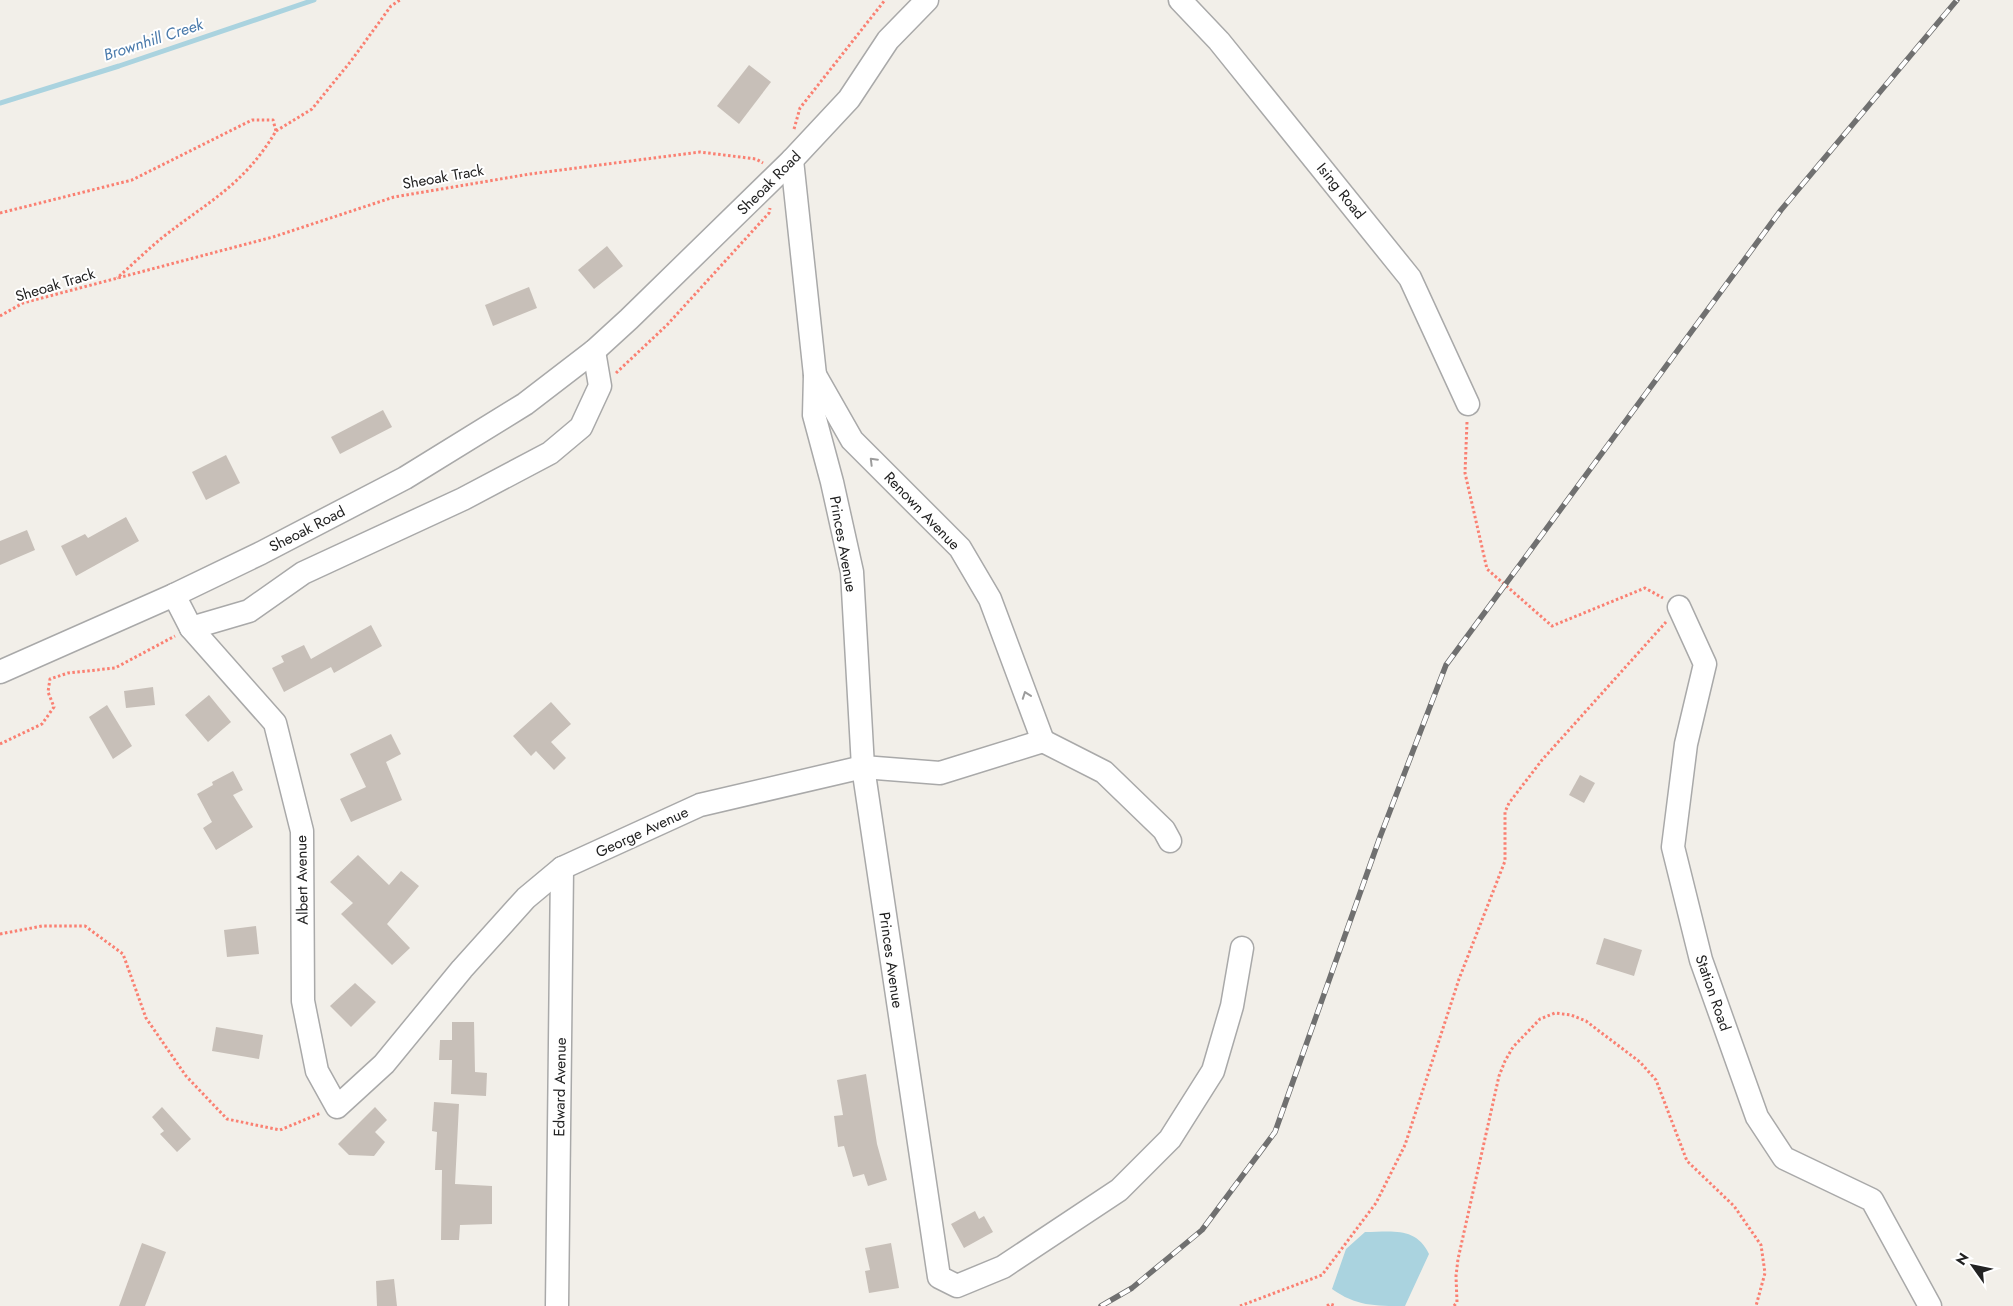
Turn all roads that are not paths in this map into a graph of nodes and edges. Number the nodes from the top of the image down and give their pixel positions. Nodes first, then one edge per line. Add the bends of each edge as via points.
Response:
1 (927, 0) edge
2 (1180, 0) edge
3 (786, 166) junction
4 (594, 351) junction
5 (816, 375) junction
6 (1468, 404) road end
7 (174, 595) junction
8 (1679, 607) road end
9 (191, 628) junction
10 (0, 672) edge
11 (1043, 741) junction
12 (863, 767) junction
13 (1170, 841) dead end
14 (562, 868) junction
15 (1242, 948) dead end
16 (337, 1107) joint
17 (557, 1306) edge
18 (1930, 1306) edge

1 - 3 street, Sheoak Road via 888,40 849,99
2 - 6 street, Ising Road via 1219,41 1410,278
3 - 4 street, Sheoak Road
3 - 5 street, Princes Avenue
4 - 7 street, Sheoak Road via 525,404 405,478
4 - 9 street via 600,386 580,427 550,453 463,500 303,573 249,611
11 -> 5 street, Renown Avenue via 990,599 960,548 852,440
5 - 12 street, Princes Avenue via 814,415 852,572
7 - 9 street, Albert Avenue
7 - 10 street, Sheoak Road
8 - 18 street, Station Road via 1705,664 1686,744 1673,847 1700,960 1753,1108 1784,1158 1872,1200
9 - 16 street, Albert Avenue via 275,722 302,831 303,1001 317,1071
11 - 12 street, George Avenue via 940,773
11 - 13 street via 1104,772 1164,830
12 - 14 street, George Avenue via 700,805
12 - 15 street, Princes Avenue via 939,1277 957,1286 1004,1267 1119,1190 1170,1139 1213,1071 1232,1006
14 - 16 street, George Avenue via 526,898 462,968 384,1064
14 - 17 street, Edward Avenue

